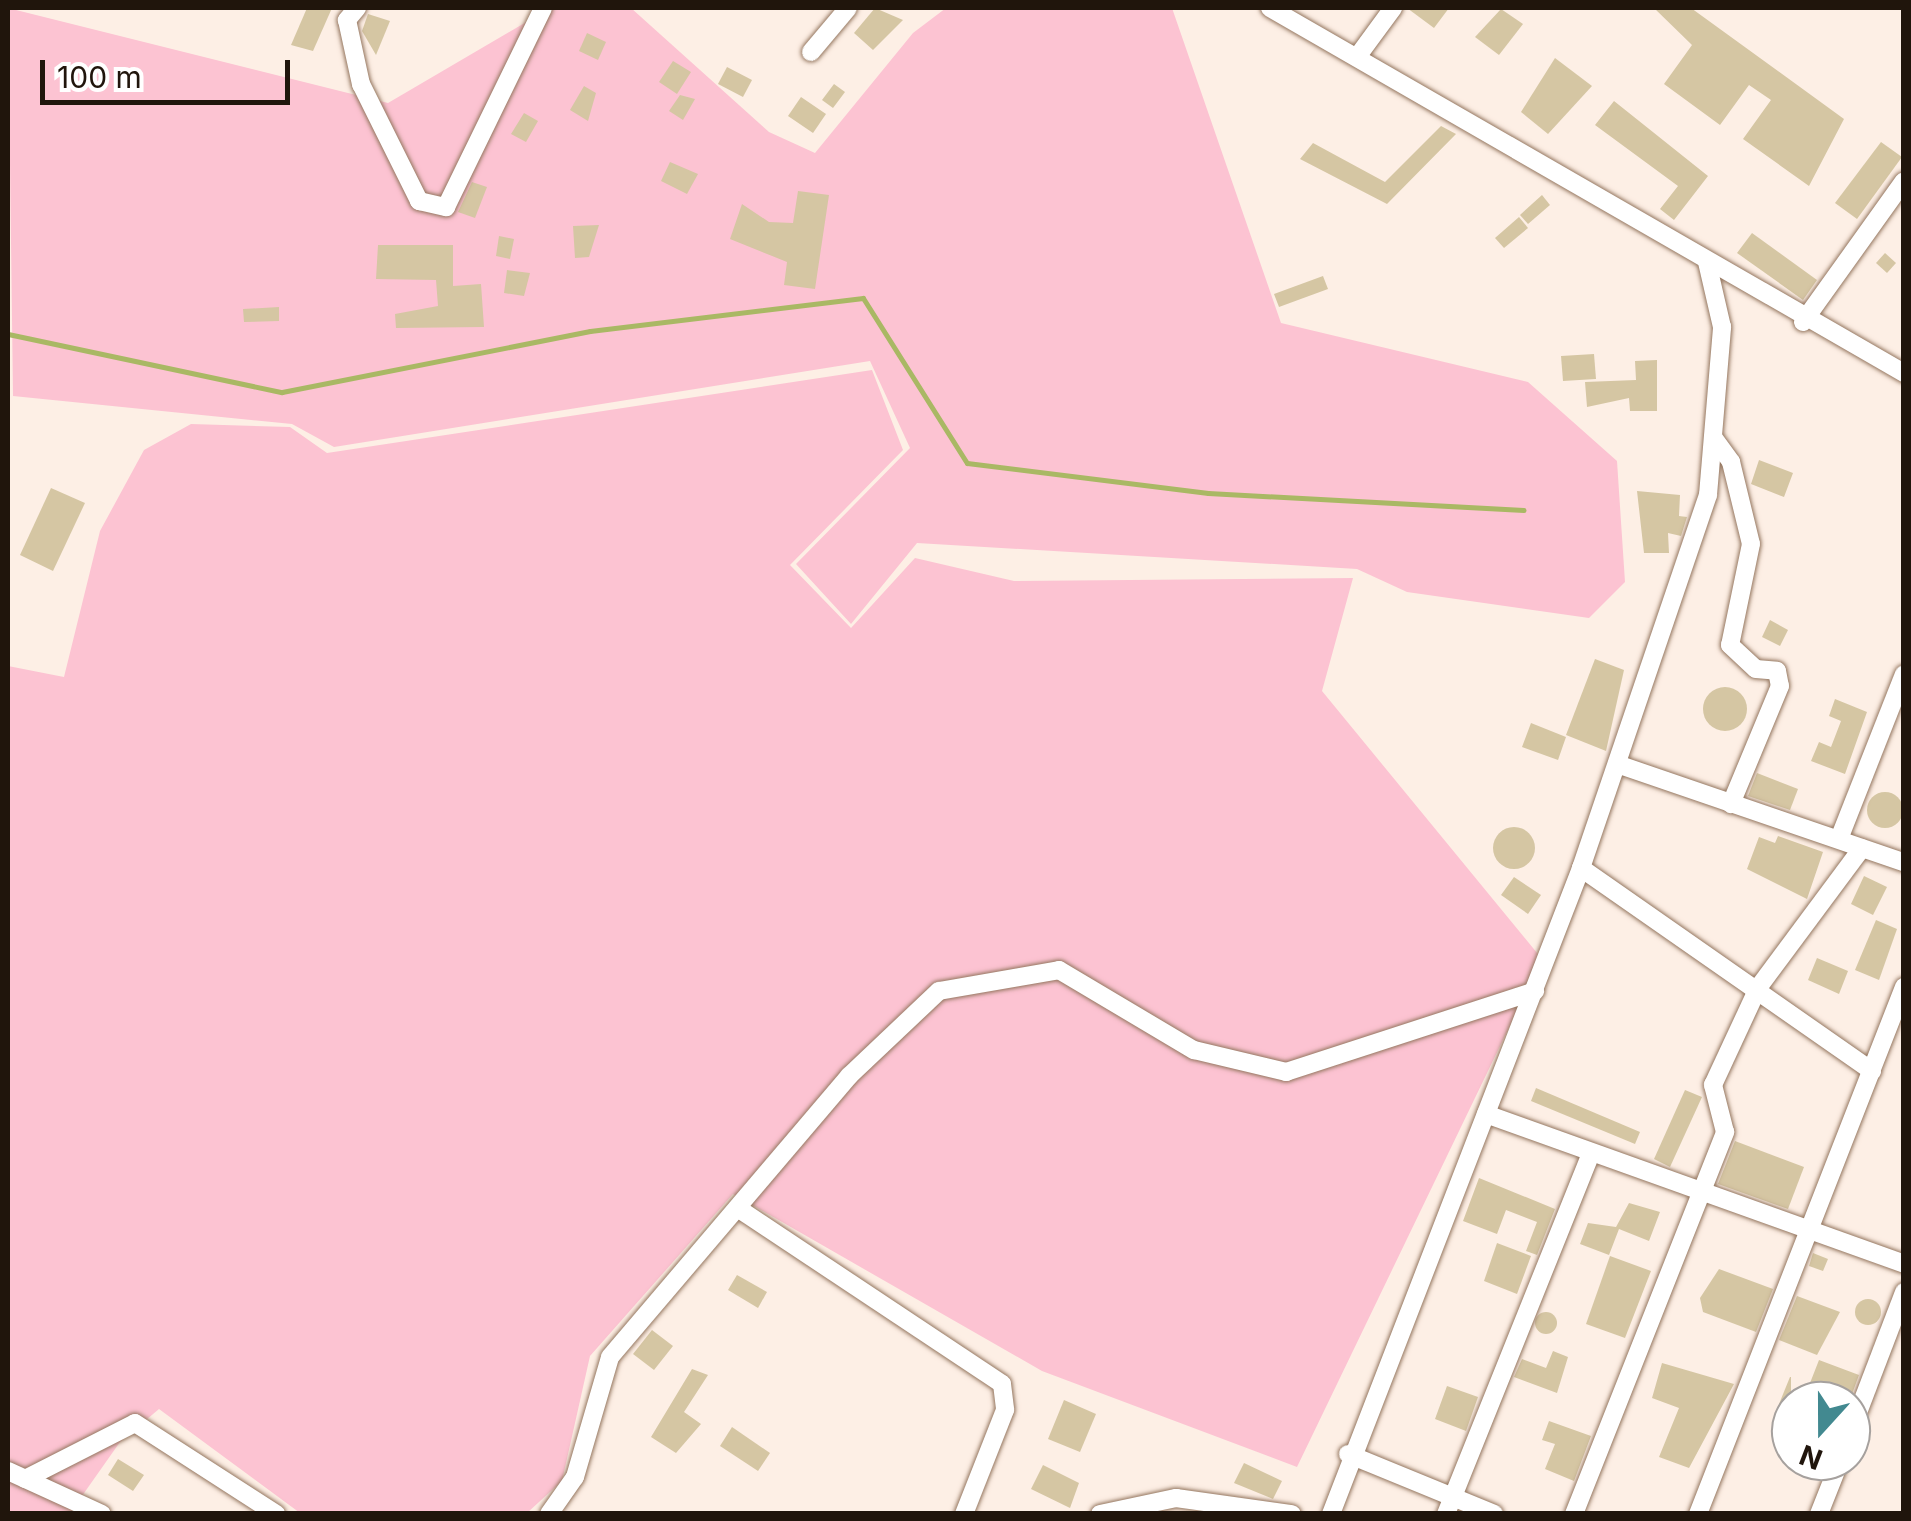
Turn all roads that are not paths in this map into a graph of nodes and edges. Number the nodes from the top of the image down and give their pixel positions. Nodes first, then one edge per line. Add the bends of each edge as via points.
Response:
1 (357, 8) edge
2 (542, 8) edge
3 (848, 8) edge
4 (1270, 8) edge
5 (1393, 8) edge
6 (810, 52) dead end
7 (1360, 53) junction
8 (1904, 181) edge
9 (1707, 262) junction
10 (1803, 322) junction
11 (1904, 373) edge
12 (1714, 437) junction
13 (1904, 674) edge
14 (1617, 764) junction
15 (1731, 804) junction
16 (1839, 840) junction
17 (1862, 848) junction
18 (1904, 862) edge
19 (1581, 868) junction
20 (1904, 987) edge
21 (1758, 988) junction
22 (1535, 991) junction
23 (1872, 1072) junction
24 (1486, 1114) junction
25 (1590, 1156) junction
26 (1700, 1194) junction
27 (742, 1211) junction
28 (1808, 1232) junction
29 (1904, 1264) edge
30 (1904, 1292) edge
31 (1870, 1381) edge
32 (1348, 1454) junction
33 (16, 1475) edge
34 (1832, 1481) edge
35 (1448, 1506) edge
36 (102, 1514) edge
37 (276, 1514) edge
38 (549, 1514) edge
39 (964, 1514) edge
40 (1100, 1514) edge
41 (1292, 1514) edge
42 (1331, 1514) edge
43 (1494, 1514) edge
44 (1574, 1514) edge
45 (1698, 1514) edge
46 (1819, 1514) edge

1 - 2 street via 347,20 361,84 419,200 446,207
3 - 6 street
4 - 7 street
5 - 7 street
7 - 9 street
8 - 10 street
9 - 10 street
9 - 12 street via 1722,327
10 - 11 street
12 - 14 street via 1708,495
12 - 15 street via 1730,462 1751,544 1730,645 1756,669 1777,671 1780,686
13 - 16 street
14 - 15 street
14 - 19 street
15 - 16 street
16 - 17 street
17 - 18 street
17 - 21 street
19 - 21 street
19 - 22 street
20 - 23 street
21 - 23 street
21 - 26 street via 1712,1085 1727,1122
22 - 24 street
22 - 27 street via 1286,1072 1194,1050 1059,970 939,991 849,1076
23 - 28 street
24 - 25 street
24 - 32 street
25 - 26 street
25 - 35 street
26 - 28 street
26 - 44 street
27 - 38 street via 602,1368 575,1477
27 - 39 street via 1002,1384 1005,1410
28 - 29 street
28 - 45 street
30 - 31 street
32 - 35 street
32 - 42 street
33 - 36 street
33 - 37 street via 135,1423
34 - 46 street
35 - 43 street
40 - 41 street via 1176,1498

